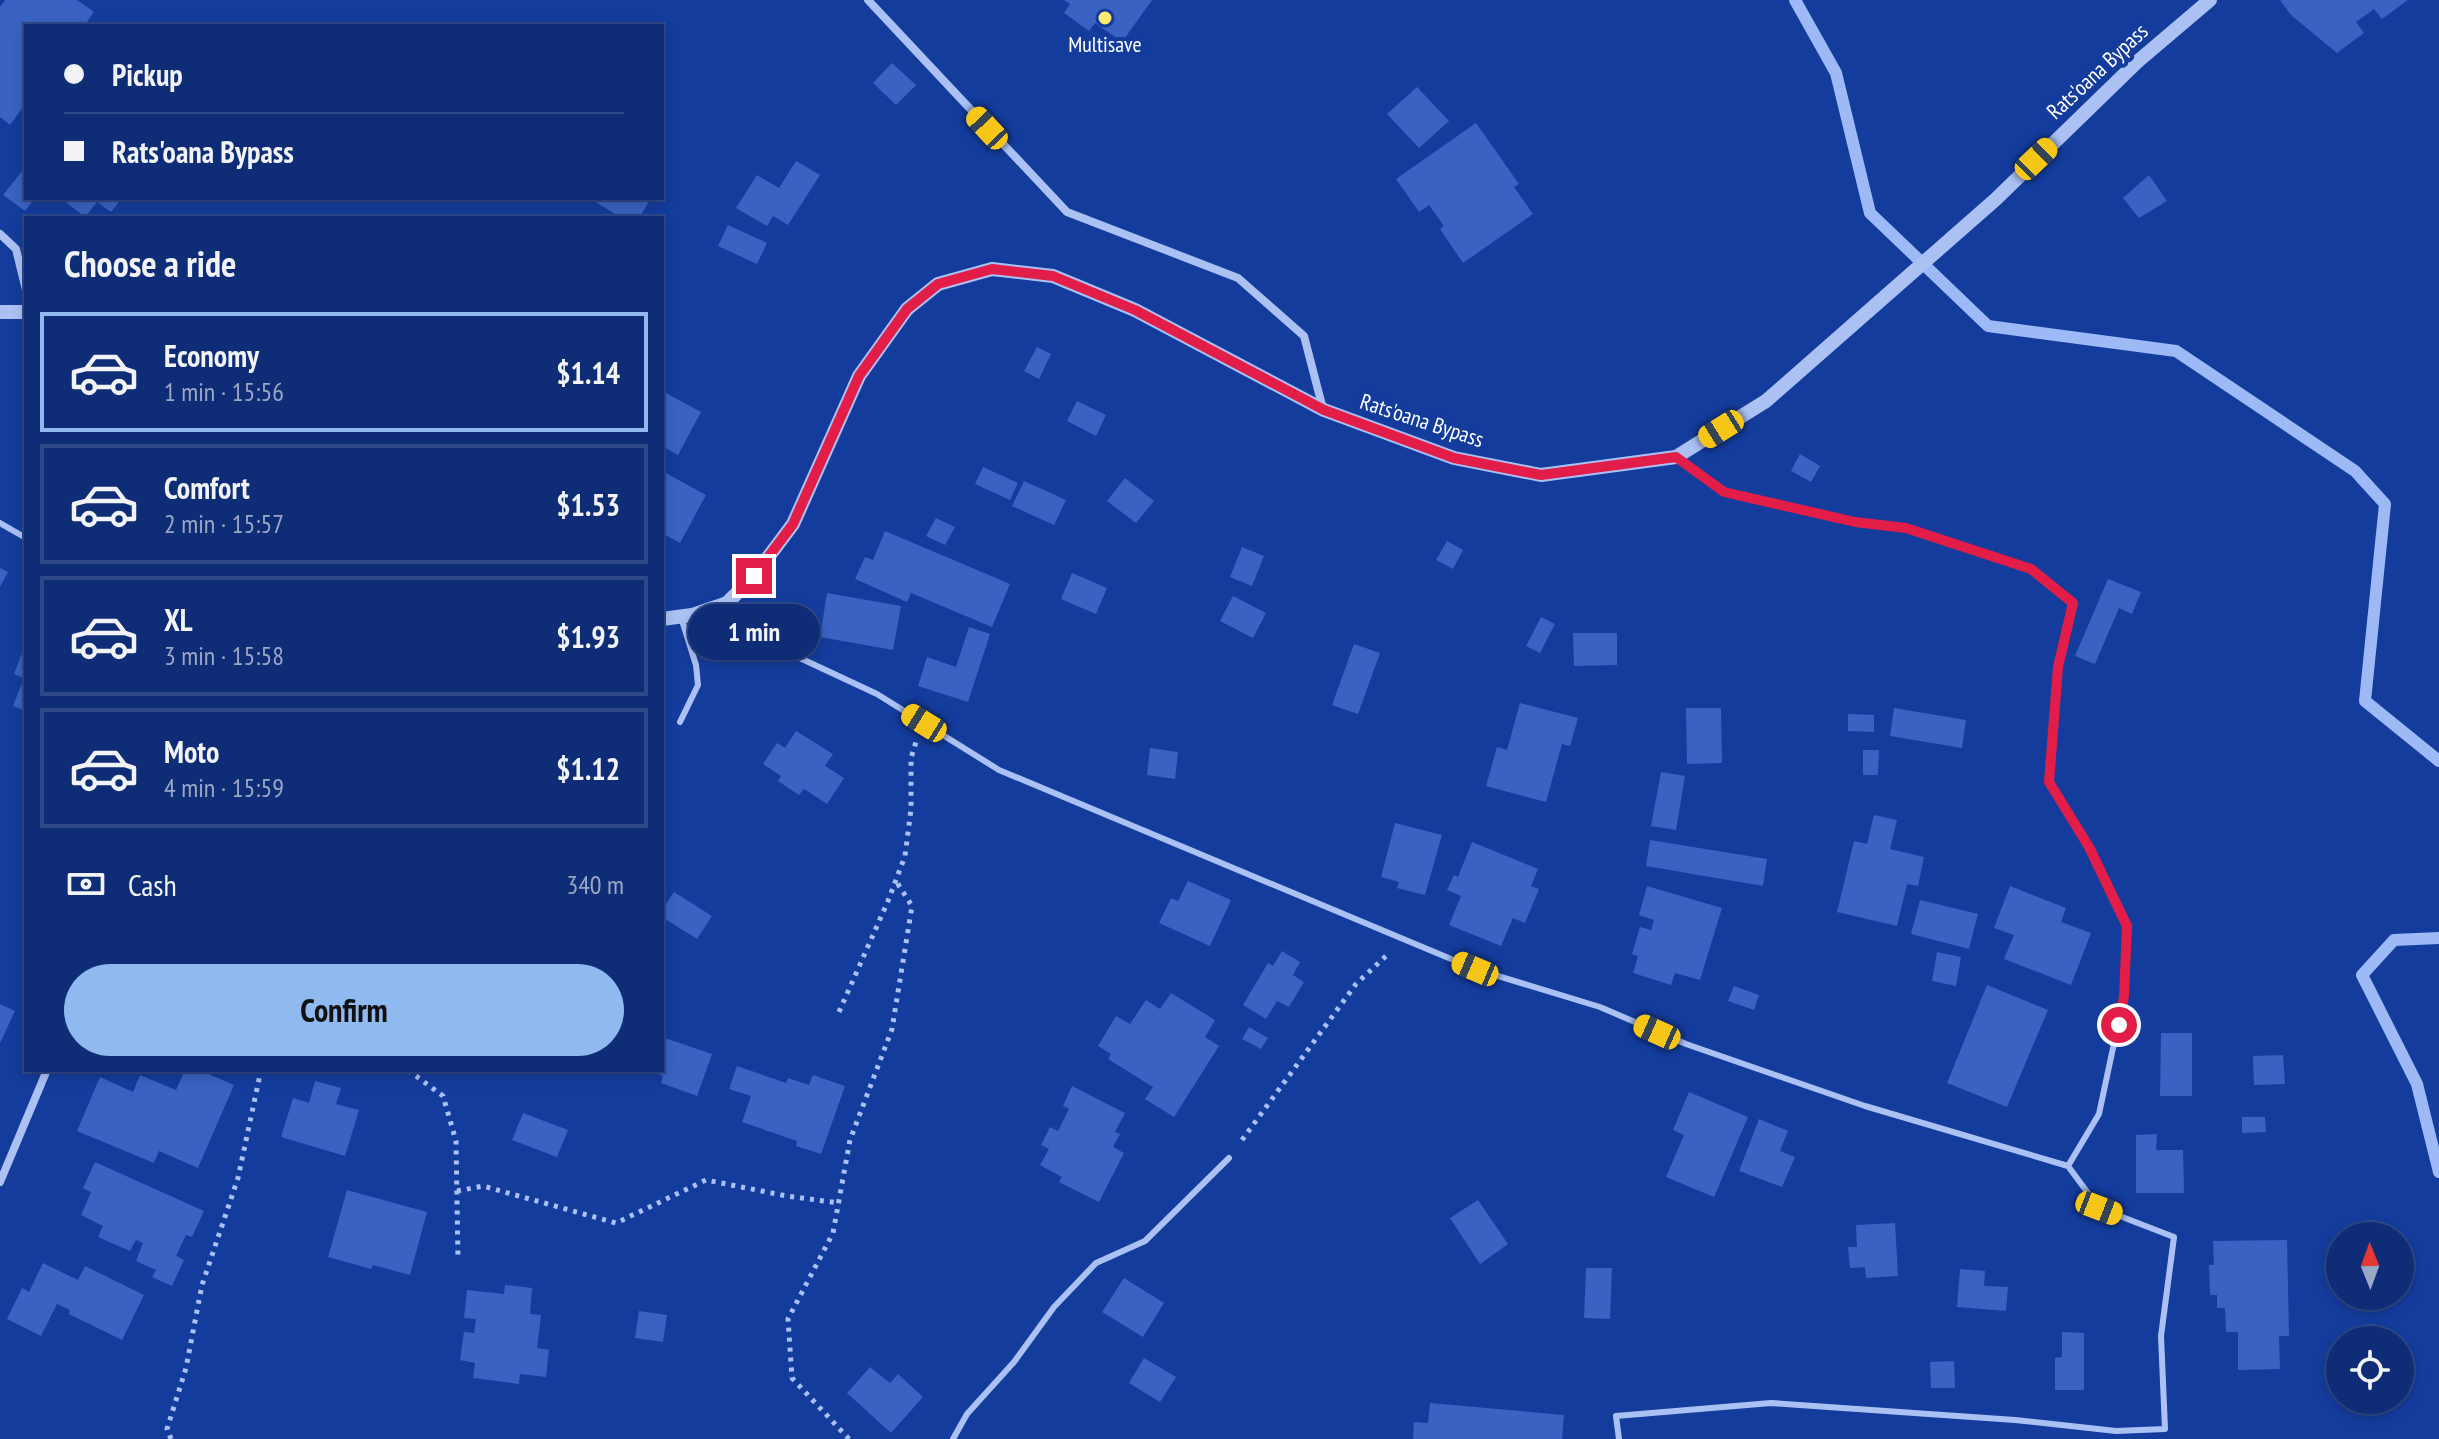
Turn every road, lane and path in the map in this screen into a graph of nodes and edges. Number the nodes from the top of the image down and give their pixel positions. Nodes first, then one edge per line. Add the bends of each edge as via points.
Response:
1 (868, 0) edge
2 (2210, 0) edge
3 (0, 234) edge
4 (24, 282) edge
5 (0, 312) edge
6 (24, 312) edge
7 (1324, 410) junction
8 (1676, 457) junction
9 (0, 523) edge
10 (24, 537) edge
11 (727, 603) junction
12 (681, 617) junction
13 (664, 619) edge
14 (680, 722) dead end
15 (924, 723) junction
16 (896, 881) junction
17 (1404, 939) junction
18 (839, 1012) dead end
19 (46, 1072) edge
20 (261, 1072) edge
21 (411, 1072) edge
22 (1229, 1158) joint
23 (2068, 1166) junction
24 (0, 1182) edge
25 (457, 1191) junction
26 (839, 1203) junction
27 (458, 1258) dead end
28 (171, 1439) edge
29 (849, 1439) edge
30 (953, 1439) edge
31 (1619, 1439) edge

1 - 7 street via 1067,212 1238,278 1304,336
2 - 8 street, Rats'oana Bypass via 2137,62 1996,199 1766,401
3 - 4 street via 16,249
5 - 6 street
7 - 8 street, Rats'oana Bypass via 1454,458 1541,475
7 - 11 street, Rats'oana Bypass via 1135,310 1053,276 992,269 938,284 907,309 859,376 793,524
8 - 23 lane via 1724,492 1855,522 1906,528 2031,569 2073,603 2058,667 2049,782 2089,847 2127,926 2124,996 2099,1114
9 - 10 lane
11 - 12 street, Rats'oana Bypass
11 - 15 lane via 757,638 877,694
12 - 13 street, Rats'oana Bypass
12 - 14 lane via 698,685
15 - 16 path via 911,758 911,809
15 - 17 lane via 999,770
16 - 18 path
16 - 26 path via 912,906 892,1029 850,1140
17 - 22 path via 1356,984
17 - 23 lane via 1850,1101
19 - 24 street
20 - 28 path via 238,1178 202,1285 186,1368 167,1429
21 - 25 path via 443,1096 456,1141
22 - 30 lane via 1145,1241 1096,1263 967,1414
23 - 31 lane via 2099,1208 2174,1237 2161,1336 2165,1429 2116,1431 1771,1403 1616,1416
25 - 26 path via 483,1186 616,1223 706,1180
25 - 27 path
26 - 29 path via 833,1233 788,1319 792,1378

